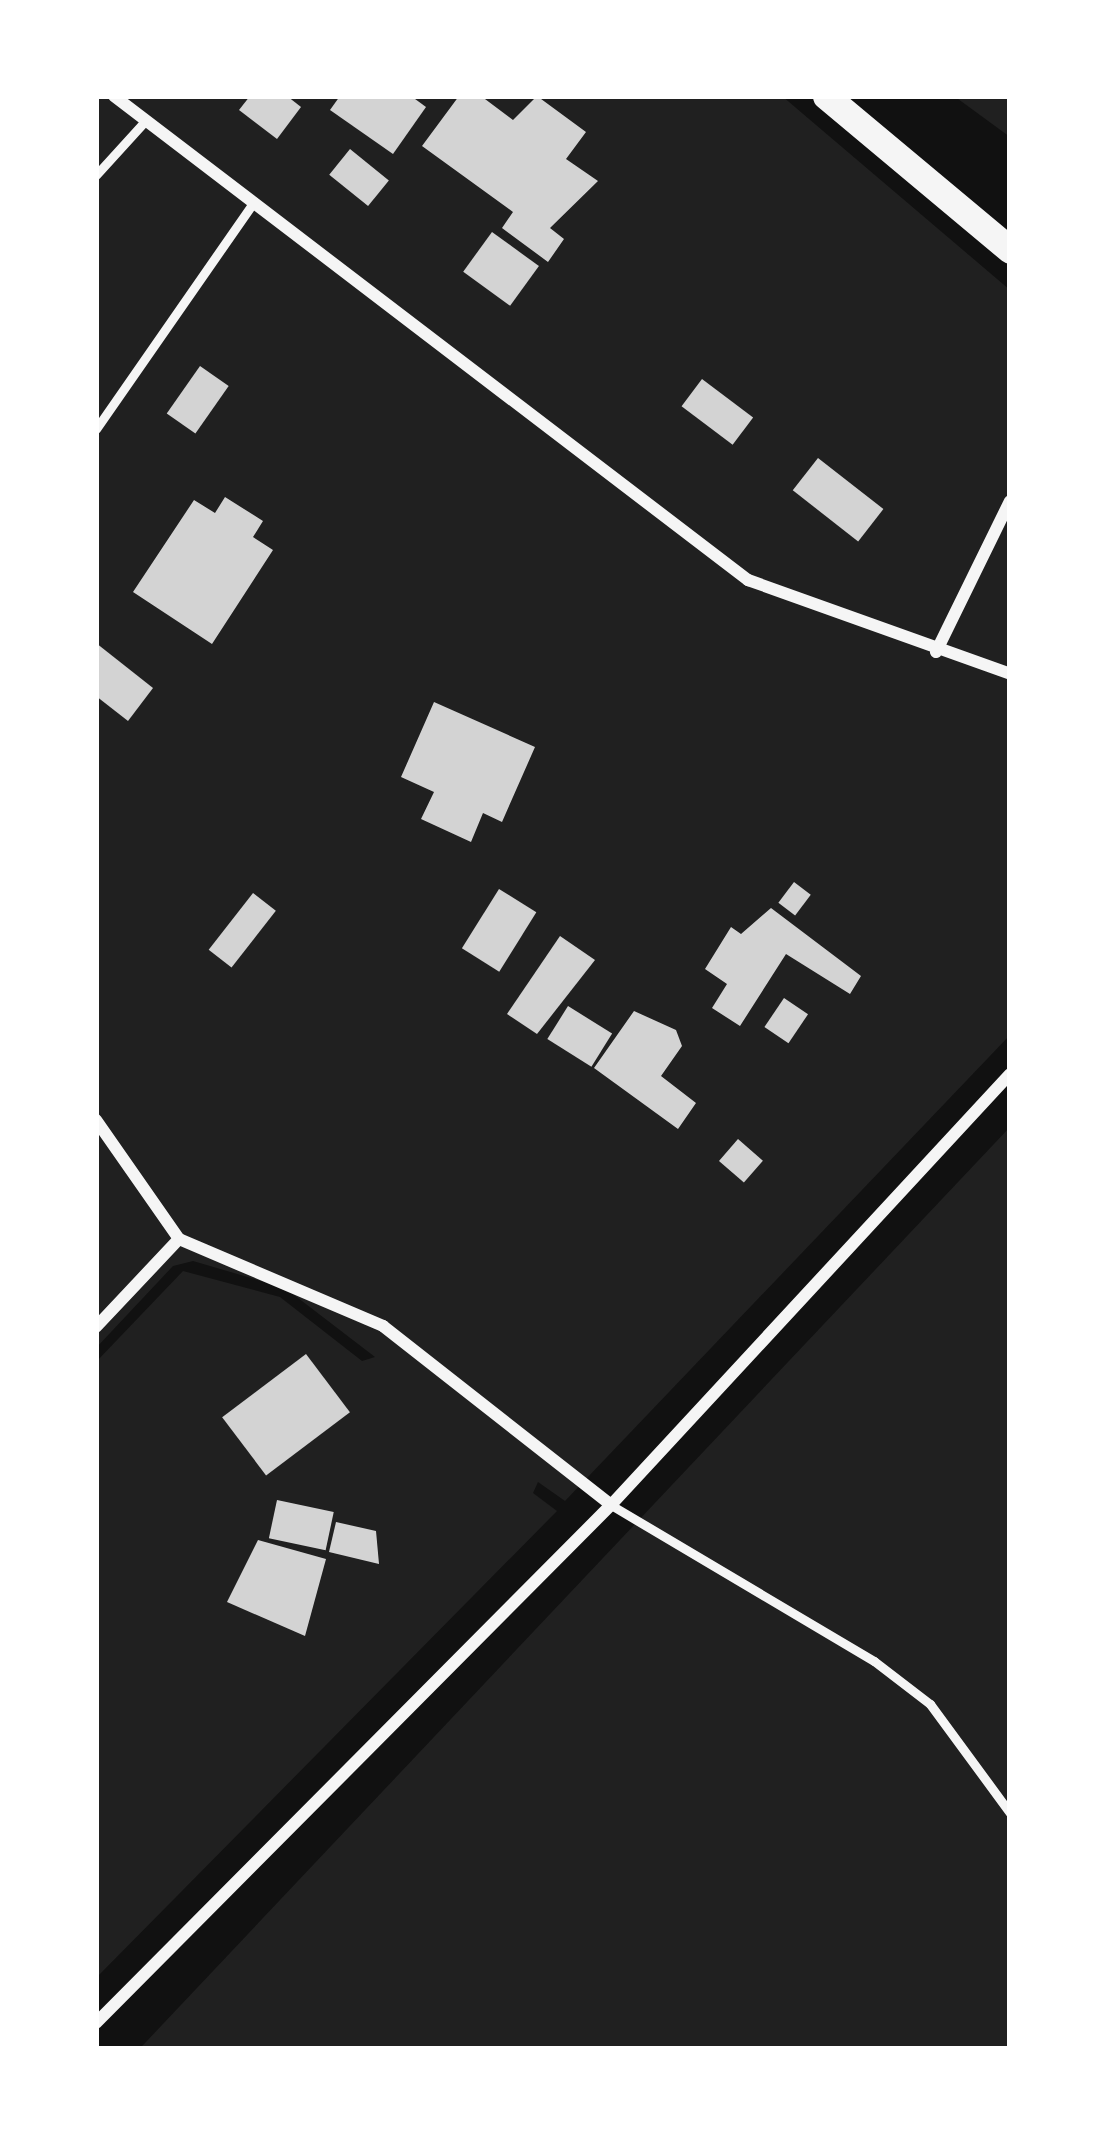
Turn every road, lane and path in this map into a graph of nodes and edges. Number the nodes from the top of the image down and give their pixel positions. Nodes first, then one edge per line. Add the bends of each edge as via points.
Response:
1 (114, 96) edge
2 (826, 96) edge
3 (146, 120) junction
4 (96, 175) edge
5 (254, 202) junction
6 (1010, 250) edge
7 (96, 430) edge
8 (1010, 501) edge
9 (937, 652) junction
10 (1010, 674) edge
11 (1010, 1074) edge
12 (96, 1120) edge
13 (179, 1239) junction
14 (96, 1327) edge
15 (611, 1505) junction
16 (1010, 1813) edge
17 (96, 2023) edge

1 - 3 street
2 - 6 highway
3 - 4 lane
3 - 5 street
5 - 7 lane
5 - 9 street via 748,580
8 - 9 street
9 - 10 street
11 - 15 street
12 - 13 street
13 - 14 street
13 - 15 street via 383,1326
15 - 16 lane via 893,1675 972,1751
15 - 17 street

